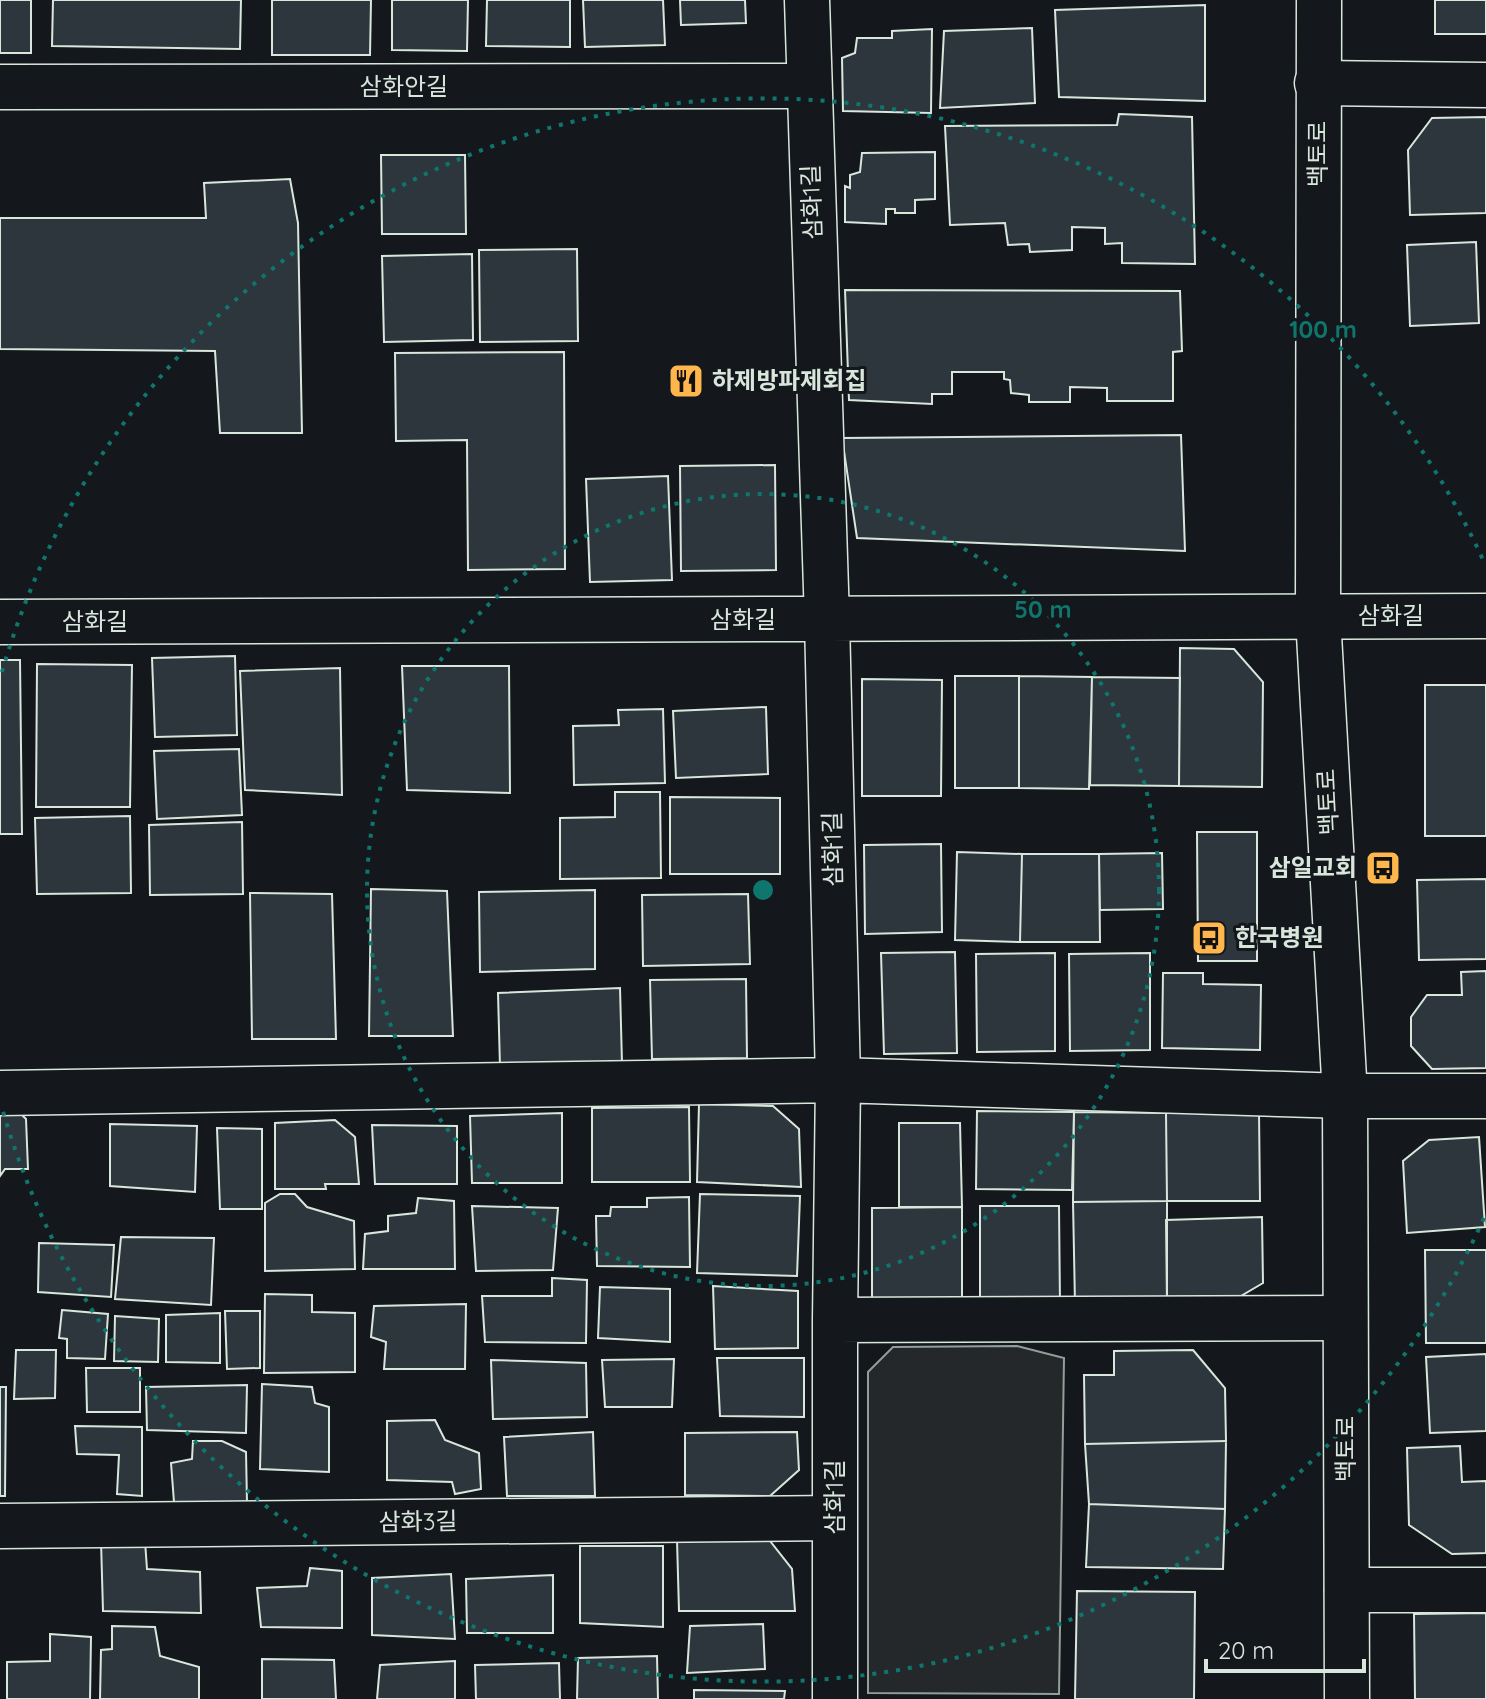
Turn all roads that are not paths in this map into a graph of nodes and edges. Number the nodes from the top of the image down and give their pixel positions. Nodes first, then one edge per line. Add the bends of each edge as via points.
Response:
1 (807, 0) edge
2 (1319, 0) edge
3 (1317, 83) junction
4 (1486, 85) edge
5 (808, 86) junction
6 (0, 87) edge
7 (1486, 616) edge
8 (1318, 617) junction
9 (827, 620) junction
10 (0, 622) edge
11 (838, 1080) junction
12 (0, 1093) edge
13 (1345, 1096) junction
14 (1486, 1096) edge
15 (1345, 1318) junction
16 (835, 1320) junction
17 (835, 1518) junction
18 (0, 1526) edge
19 (1347, 1590) junction
20 (1486, 1590) edge
21 (835, 1699) edge
22 (1347, 1699) edge

1 - 5 street, 삼화1길
2 - 3 street, 백토로
3 - 4 street
3 - 8 street, 백토로
5 - 6 street, 삼화안길
5 - 9 street, 삼화1길
7 - 8 street, 삼화길
8 - 9 street, 삼화길
8 - 13 street, 백토로
9 - 10 street, 삼화길
9 - 11 street, 삼화1길
11 - 12 street
11 - 13 street
11 - 16 street, 삼화1길
13 - 14 street
13 - 15 street, 백토로
15 - 16 street
15 - 19 street, 백토로
16 - 17 street, 삼화1길
17 - 18 street, 삼화3길
17 - 21 street, 삼화1길
19 - 20 street
19 - 22 street, 백토로

